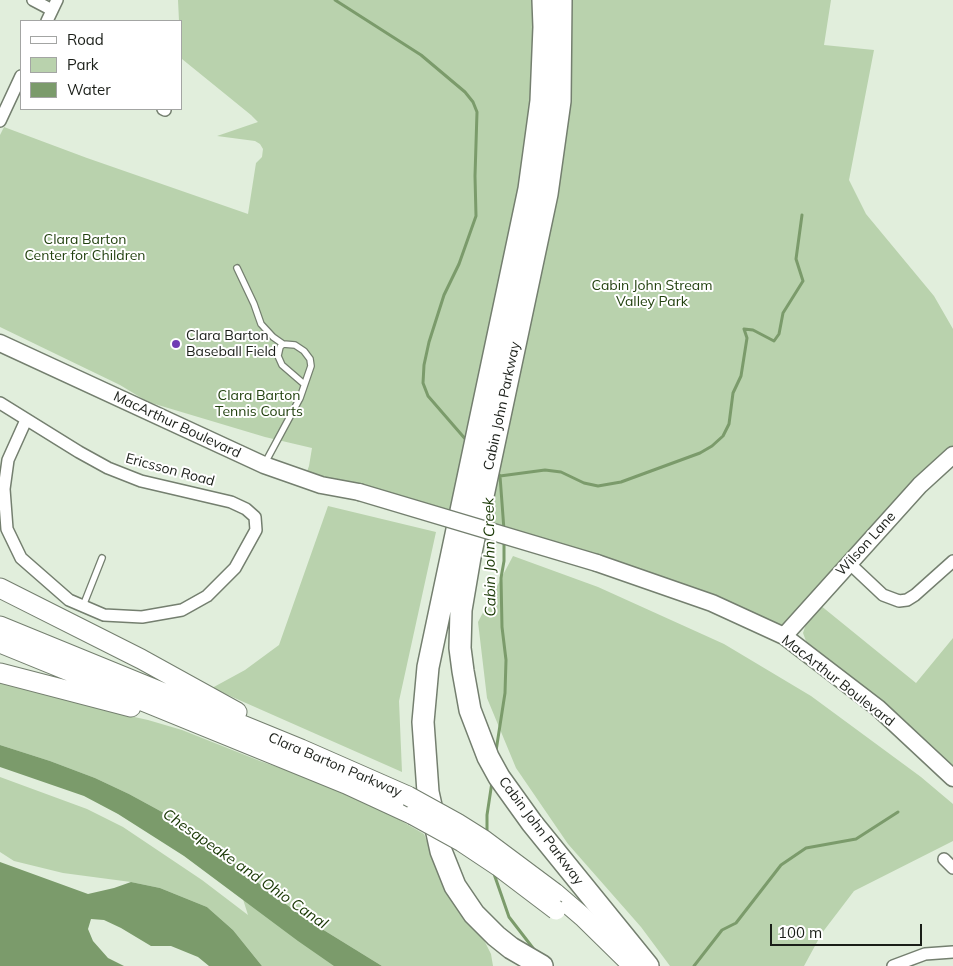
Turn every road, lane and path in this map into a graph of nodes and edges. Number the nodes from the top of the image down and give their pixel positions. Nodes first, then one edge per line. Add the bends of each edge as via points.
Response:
1 (33, 0) edge
2 (543, 0) edge
3 (561, 0) edge
4 (54, 5) edge
5 (47, 20) edge
6 (20, 78) edge
7 (0, 122) edge
8 (237, 268) dead end
9 (0, 343) edge
10 (284, 344) junction
11 (304, 384) junction
12 (0, 403) edge
13 (26, 420) junction
14 (953, 455) edge
15 (264, 465) junction
16 (461, 555) junction
17 (102, 558) dead end
18 (953, 561) edge
19 (849, 563) junction
20 (0, 588) edge
21 (83, 606) junction
22 (0, 626) edge
23 (784, 636) junction
24 (0, 643) edge
25 (0, 673) edge
26 (195, 723) junction
27 (301, 749) junction
28 (953, 778) edge
29 (944, 859) dead end
30 (953, 868) edge
31 (556, 902) junction
32 (953, 952) edge
33 (542, 966) edge
34 (616, 966) edge
35 (633, 966) edge
36 (648, 966) edge
37 (893, 966) edge

1 - 4 street
2 - 16 highway, Cabin John Parkway via 541,101 529,189 485,399
3 - 16 highway, Cabin John Parkway via 560,101 549,185 497,432
4 - 5 street
6 - 7 street
8 - 10 lane via 261,324
9 - 15 main road, MacArthur Boulevard
10 - 11 lane via 278,356 282,365
10 - 11 lane via 295,345 310,359 312,366
11 - 15 lane via 300,398
12 - 13 street, Ericsson Road
13 - 21 street via 8,460 4,489 7,529 21,558 69,600
13 - 21 street, Ericsson Road via 108,468 141,481 231,502 256,517 256,530 235,568 207,596 182,610 142,617 104,615
14 - 19 main road, Wilson Lane via 920,485
15 - 23 main road, MacArthur Boulevard, bridge via 321,485 358,492 597,563 685,593
16 - 33 highway, Cabin John Parkway via 428,667 423,722 428,792 440,852 454,886 474,914 511,948
16 - 36 highway, Cabin John Parkway via 463,671 470,710 488,757 509,793
17 - 21 lane
18 - 19 street via 916,595 899,601 883,594
19 - 23 main road, Wilson Lane
20 - 27 main road via 141,660
22 - 27 main road, Clara Barton Parkway
23 - 28 main road, MacArthur Boulevard via 878,708
24 - 26 main road, Clara Barton Parkway
25 - 26 main road
26 - 31 main road, Clara Barton Parkway, bridge via 346,784 413,815
27 - 31 main road, Clara Barton Parkway, bridge via 408,796 457,823 484,840
29 - 30 street
31 - 34 main road, Clara Barton Parkway
31 - 35 main road, Clara Barton Parkway via 583,917
32 - 37 street via 925,954

